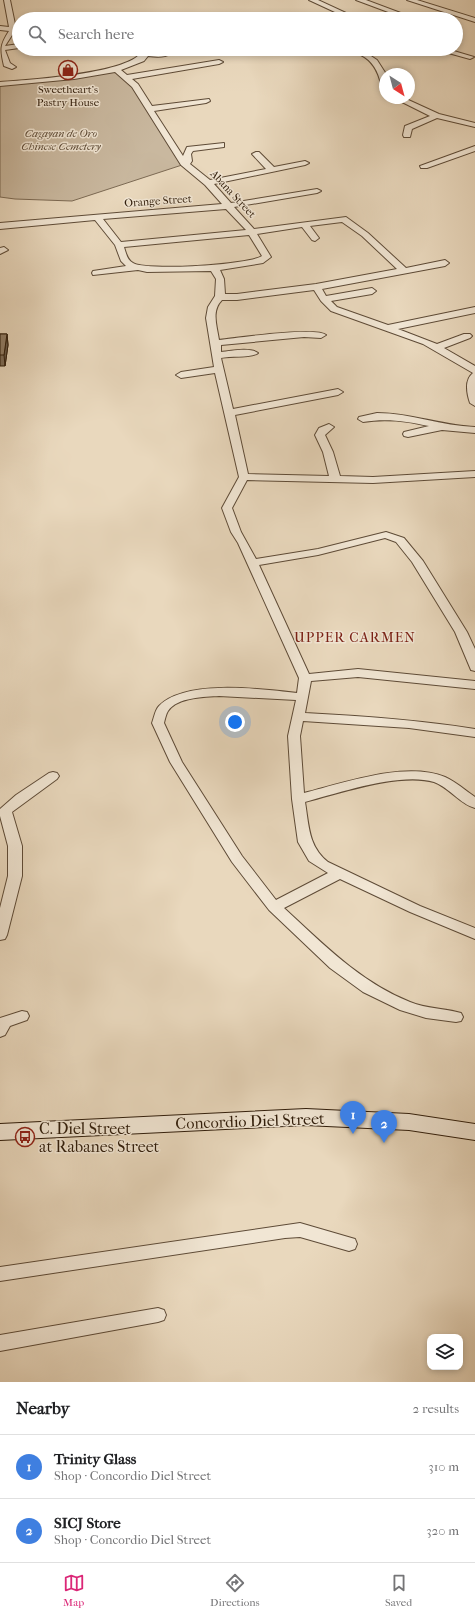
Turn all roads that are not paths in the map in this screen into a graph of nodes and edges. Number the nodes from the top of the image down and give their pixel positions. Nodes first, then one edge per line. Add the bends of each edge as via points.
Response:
1 (7, 0) edge
2 (304, 0) edge
3 (312, 0) edge
4 (359, 0) edge
5 (410, 0) edge
6 (434, 8) junction
7 (331, 12) edge
8 (333, 12) edge
9 (394, 12) edge
10 (424, 12) dead end
11 (448, 12) edge
12 (463, 16) edge
13 (12, 19) edge
14 (475, 20) edge
15 (0, 28) edge
16 (12, 30) edge
17 (12, 35) edge
18 (12, 47) edge
19 (0, 50) edge
20 (463, 54) edge
21 (143, 56) edge
22 (367, 56) edge
23 (470, 57) dead end
24 (219, 62) dead end
25 (90, 66) dead end
26 (12, 67) dead end
27 (380, 68) edge
28 (116, 69) junction
29 (97, 72) junction
30 (125, 78) junction
31 (0, 84) edge
32 (206, 101) dead end
33 (411, 104) edge
34 (149, 109) junction
35 (436, 116) junction
36 (475, 125) edge
37 (407, 135) dead end
38 (222, 145) dead end
39 (475, 148) edge
40 (256, 154) dead end
41 (305, 163) dead end
42 (185, 164) junction
43 (424, 166) dead end
44 (272, 170) junction
45 (208, 183) junction
46 (317, 191) dead end
47 (228, 206) junction
48 (97, 217) junction
49 (304, 224) junction
50 (0, 226) edge
51 (252, 232) junction
52 (315, 238) dead end
53 (119, 245) junction
54 (444, 262) dead end
55 (135, 268) junction
56 (213, 268) junction
57 (404, 271) junction
58 (96, 273) dead end
59 (316, 287) junction
60 (372, 290) dead end
61 (220, 297) junction
62 (324, 299) junction
63 (475, 310) edge
64 (387, 328) junction
65 (321, 335) dead end
66 (467, 336) dead end
67 (216, 343) junction
68 (438, 347) junction
69 (253, 353) dead end
70 (216, 356) junction
71 (219, 369) junction
72 (475, 371) edge
73 (181, 375) dead end
74 (475, 376) edge
75 (338, 392) dead end
76 (475, 403) edge
77 (230, 413) junction
78 (363, 418) dead end
79 (441, 426) junction
80 (330, 427) dead end
81 (475, 430) edge
82 (408, 434) dead end
83 (475, 474) edge
84 (244, 477) junction
85 (335, 478) junction
86 (252, 563) junction
87 (475, 667) edge
88 (305, 678) junction
89 (475, 685) edge
90 (303, 697) junction
91 (299, 717) junction
92 (475, 733) edge
93 (53, 776) dead end
94 (298, 799) junction
95 (475, 804) edge
96 (339, 873) junction
97 (274, 907) junction
98 (475, 934) edge
99 (0, 935) edge
100 (22, 1016) dead end
101 (456, 1018) dead end
102 (0, 1031) edge
103 (0, 1132) edge
104 (475, 1132) edge
105 (348, 1244) dead end
106 (0, 1274) edge
107 (158, 1315) dead end
108 (0, 1343) edge

1 - 13 street
2 - 7 street
3 - 8 street
4 - 9 street
5 - 6 street
6 - 10 street
6 - 11 street
12 - 14 street
15 - 16 street
17 - 19 street
18 - 19 street
19 - 26 street via 7,64
20 - 23 street
21 - 28 street via 140,60
22 - 27 street
24 - 30 street
25 - 29 street
28 - 29 street
28 - 30 street, Abana Street
29 - 31 street
30 - 34 street, Abana Street via 135,86
32 - 34 street
33 - 35 street
34 - 42 street, Abana Street
35 - 36 street
35 - 37 street via 408,128
38 - 42 street via 190,149
39 - 43 street
40 - 44 street
41 - 44 street
42 - 45 street, Abana Street
44 - 45 street
45 - 47 street, Abana Street
46 - 47 street, Orange Street
47 - 48 street, Orange Street
47 - 51 street, Abana Street
48 - 50 street, Orange Street
48 - 53 street
49 - 51 street
49 - 52 street
49 - 57 street via 347,220
51 - 53 street
51 - 56 street, Abana Street via 264,250 266,259
53 - 55 street via 125,261
54 - 57 street
55 - 56 street
55 - 58 street
56 - 61 street via 220,279
57 - 59 street
59 - 61 street
59 - 62 street
60 - 62 street
61 - 67 street via 214,302 210,313
62 - 64 street via 334,309
63 - 64 street
64 - 68 street
65 - 67 street via 304,334
66 - 68 street
67 - 70 street
68 - 72 street
69 - 70 street
70 - 71 street
71 - 73 street
71 - 77 street
74 - 76 street via 471,390
75 - 77 street
77 - 84 street
78 - 79 street via 374,415 395,416
79 - 81 street
79 - 82 street
80 - 85 street via 323,430 320,435
83 - 85 street via 402,479
84 - 85 street
84 - 86 street via 227,508
86 - 87 street via 386,535 400,540 417,561 461,632
86 - 88 street
88 - 89 street via 358,673
88 - 90 street
90 - 91 street
90 - 97 street via 230,692 195,694 183,696 166,705 158,717 158,723 176,762 237,860
91 - 92 street via 355,720
91 - 94 street via 294,736
93 - 99 street via 5,811 15,846 15,876
94 - 95 street via 363,783 416,776 435,779
94 - 96 street via 308,850 323,866
96 - 97 street
96 - 98 street
97 - 101 street via 335,964 368,988 405,1006 426,1013
100 - 102 street via 4,1022
103 - 104 main road, Concordio Diel Street via 306,1117 409,1122
105 - 106 street via 300,1230
107 - 108 street

